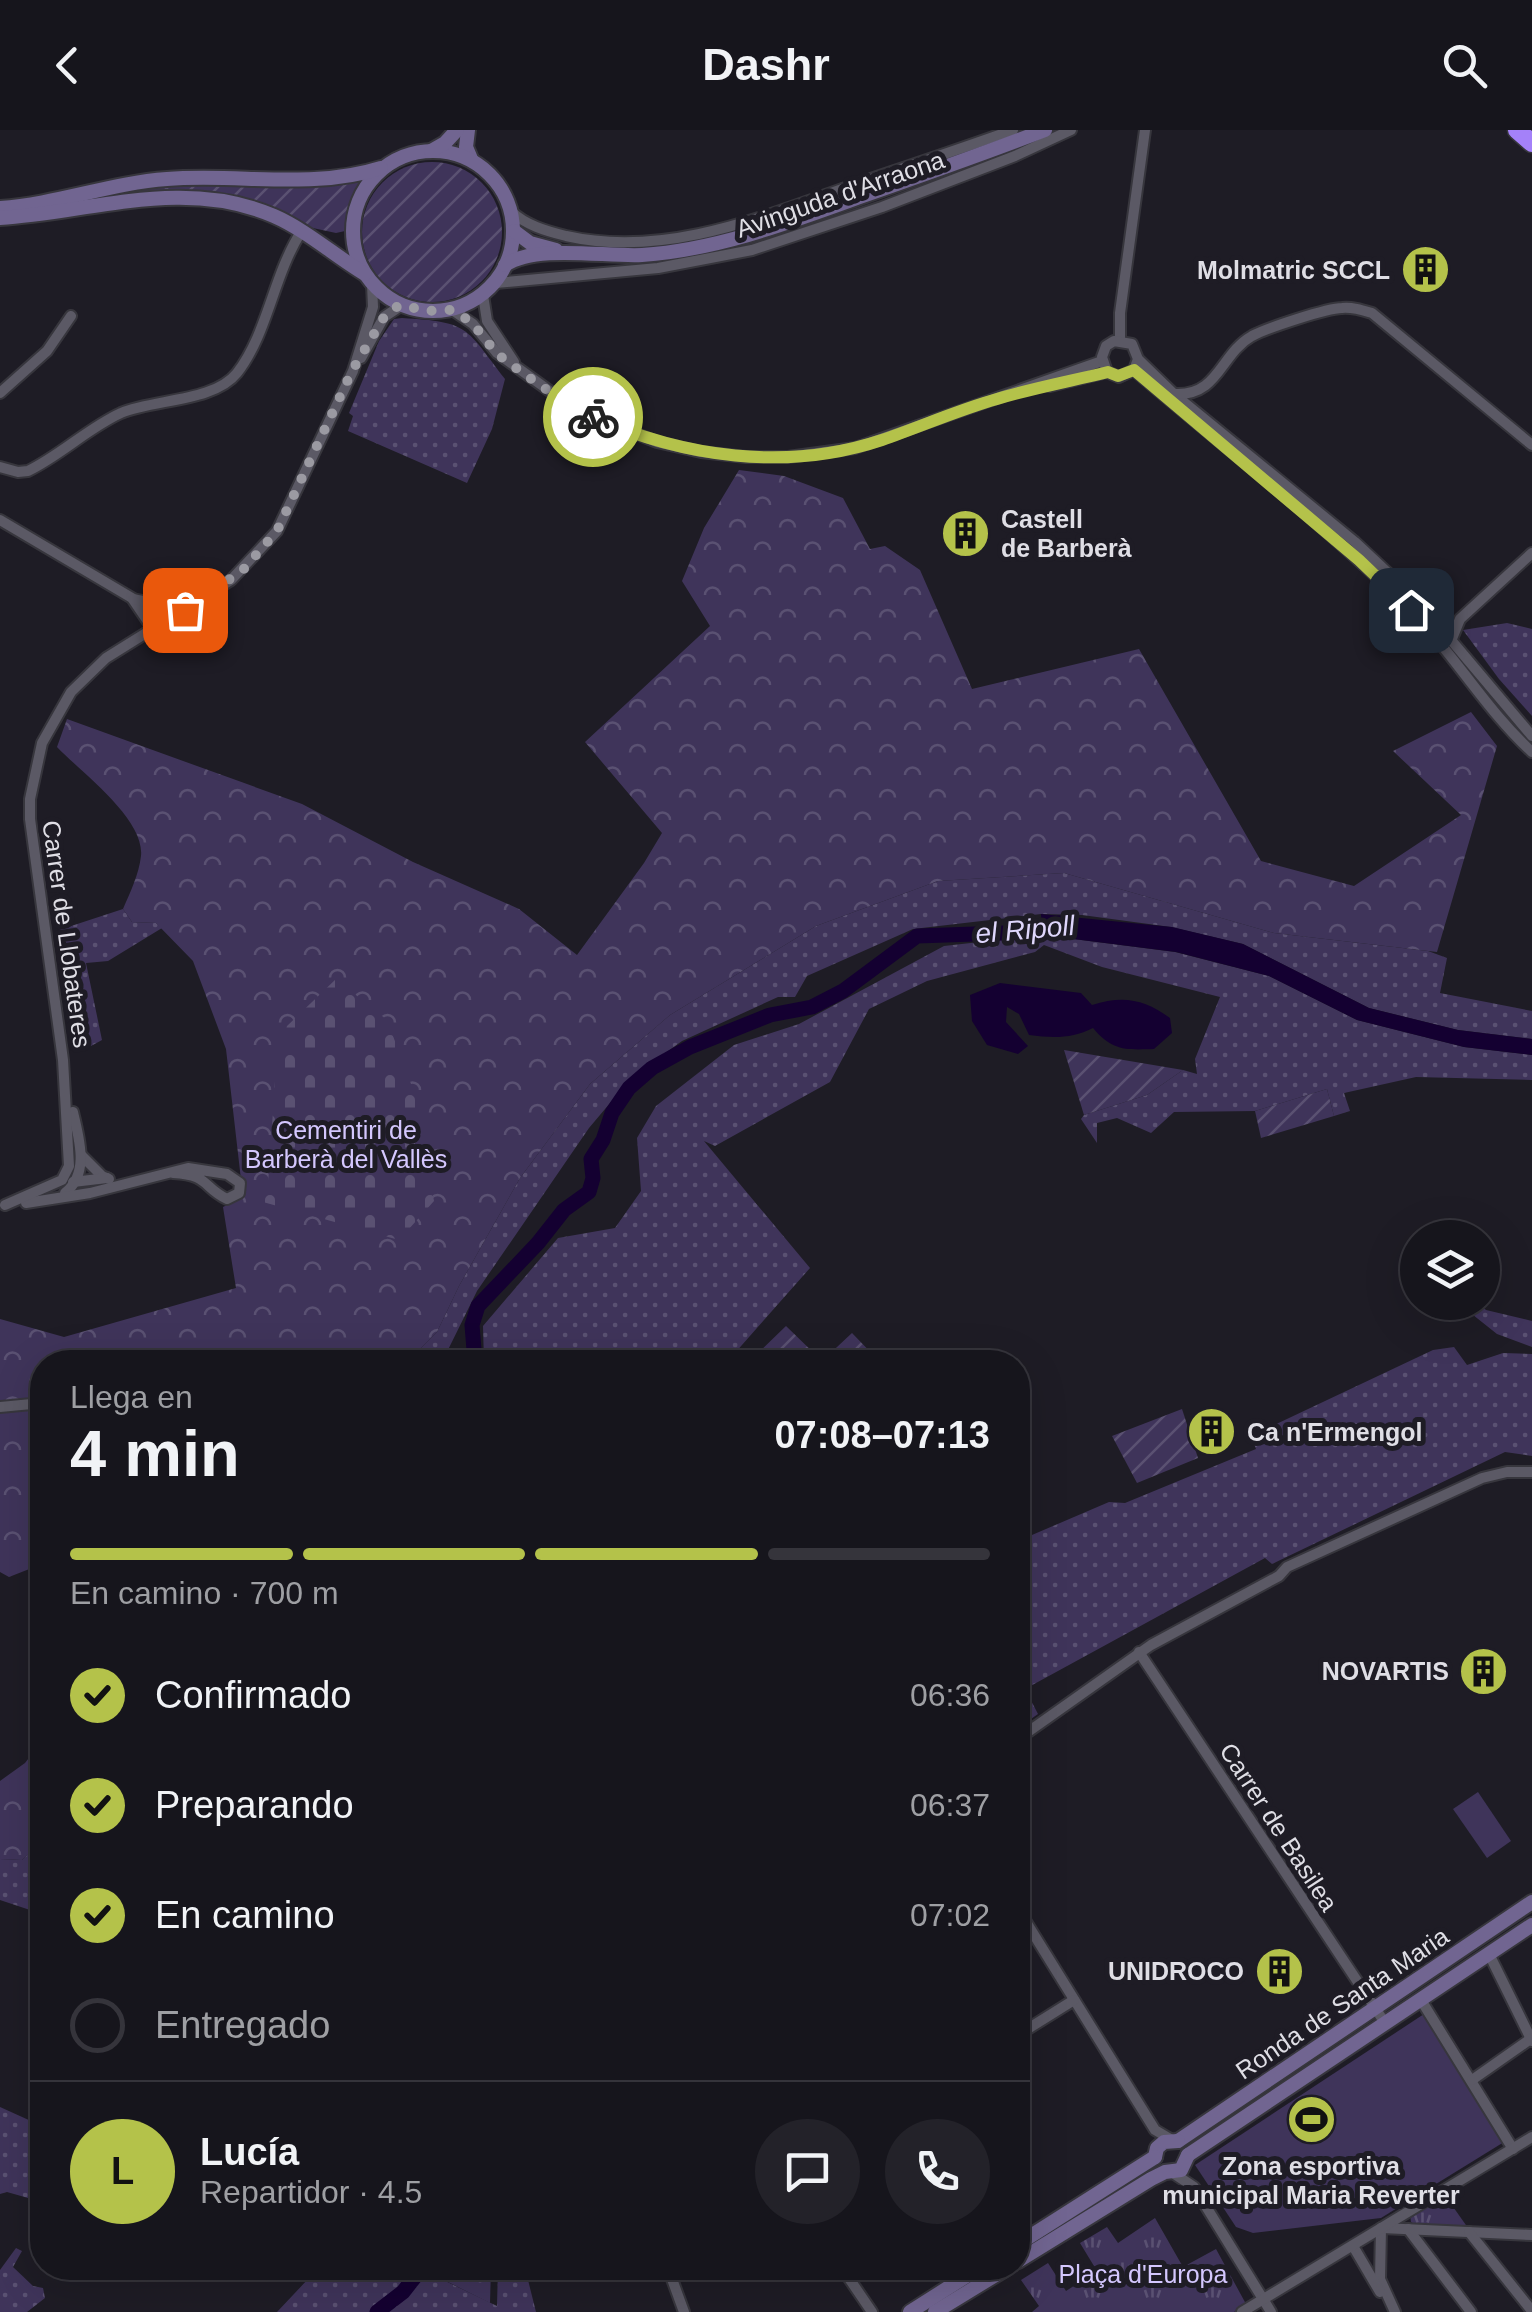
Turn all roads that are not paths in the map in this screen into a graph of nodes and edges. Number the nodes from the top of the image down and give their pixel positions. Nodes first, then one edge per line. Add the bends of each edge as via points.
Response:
1 (457, 130) edge
2 (468, 130) edge
3 (1013, 130) edge
4 (1045, 130) edge
5 (1071, 130) edge
6 (1518, 130) edge
7 (1141, 133) edge
8 (1532, 144) edge
9 (432, 151) junction
10 (471, 160) junction
11 (382, 168) junction
12 (0, 208) edge
13 (28, 211) junction
14 (511, 211) junction
15 (0, 218) edge
16 (514, 231) junction
17 (301, 232) junction
18 (572, 254) junction
19 (506, 265) junction
20 (369, 279) junction
21 (496, 282) junction
22 (483, 295) junction
23 (402, 305) junction
24 (450, 310) junction
25 (72, 316) dead end
26 (1120, 340) junction
27 (1136, 365) junction
28 (1105, 366) junction
29 (352, 371) junction
30 (524, 374) junction
31 (0, 393) edge
32 (1174, 394) junction
33 (1532, 445) edge
34 (0, 468) edge
35 (0, 520) edge
36 (1532, 553) edge
37 (132, 598) junction
38 (185, 610) junction
39 (153, 629) junction
40 (1451, 641) junction
41 (1532, 736) edge
42 (1532, 752) edge
43 (66, 1092) junction
44 (81, 1154) junction
45 (173, 1172) junction
46 (75, 1178) junction
47 (107, 1178) junction
48 (120, 1183) junction
49 (3, 1206) edge
50 (30, 1404) edge
51 (0, 1407) edge
52 (1532, 1472) edge
53 (1139, 1652) junction
54 (1030, 1730) edge
55 (1532, 1902) edge
56 (1532, 1925) edge
57 (1030, 1928) edge
58 (1489, 1954) junction
59 (1074, 2000) junction
60 (1420, 2000) junction
61 (1375, 2008) junction
62 (1386, 2023) junction
63 (1030, 2028) edge
64 (1532, 2039) edge
65 (1472, 2080) junction
66 (1155, 2130) junction
67 (1532, 2137) edge
68 (1175, 2141) junction
69 (1513, 2148) junction
70 (1156, 2153) junction
71 (1188, 2158) junction
72 (1169, 2172) junction
73 (1194, 2187) junction
74 (1399, 2217) junction
75 (1382, 2228) junction
76 (1411, 2230) junction
77 (1470, 2232) junction
78 (1532, 2235) edge
79 (1030, 2236) edge
80 (1352, 2246) junction
81 (1030, 2254) edge
82 (672, 2280) edge
83 (850, 2280) edge
84 (960, 2280) edge
85 (987, 2280) edge
86 (1263, 2299) junction
87 (1532, 2311) edge
88 (684, 2312) edge
89 (872, 2312) edge
90 (910, 2312) edge
91 (935, 2312) edge
92 (1242, 2312) edge
93 (1271, 2312) edge
94 (1394, 2312) edge
95 (1471, 2312) edge

1 - 9 street
2 - 10 street
3 - 14 street, Avinguda d'Arraona via 771,214 674,239 578,238 537,227
4 - 18 street, Avinguda d'Arraona via 732,239 664,253
5 - 21 street, Avinguda d'Arraona via 752,250 658,268
6 - 8 highway
7 - 26 street
9 - 10 street
9 - 11 street
10 - 14 street via 494,178
11 - 13 street via 299,180 156,180
11 - 20 street via 354,213 355,251
12 - 13 street
13 - 15 street
13 - 17 street via 192,196 275,216
14 - 16 street
16 - 18 street via 530,244
16 - 19 street
17 - 20 street
17 - 34 street via 247,359 231,380 122,413 28,471
18 - 19 street
19 - 21 street
20 - 23 street
20 - 29 street, Carrer de Llobateres via 373,307
21 - 22 street
22 - 24 street
22 - 30 street via 487,321
23 - 24 street
23 - 29 street, Carrer de Llobateres via 384,317
24 - 30 street
25 - 31 street
26 - 27 street via 1132,344
26 - 28 street via 1106,346
27 - 28 street via 1118,376
27 - 32 street
27 - 42 street via 1411,610
28 - 30 street via 847,450 788,457 701,452 633,435 576,410
29 - 38 street, Carrer de Llobateres via 277,531 243,570
32 - 33 street via 1194,395 1251,337 1356,308 1372,313
32 - 40 street via 1355,542
35 - 37 street
36 - 40 street via 1460,618
37 - 38 street
37 - 39 street
38 - 39 street, Carrer de Llobateres
39 - 43 street, Carrer de Llobateres via 92,668 70,692 42,744 32,786 30,819
40 - 41 street
43 - 44 street, Carrer de Llobateres
43 - 46 street, Carrer de Llobateres
44 - 46 street, Carrer de Llobateres
44 - 47 street
45 - 45 street via 207,1181 222,1197 240,1193 234,1178 200,1168
45 - 48 street
46 - 47 street
46 - 48 street via 103,1190
46 - 49 street
46 - 49 street via 62,1195
47 - 48 street
50 - 51 street
52 - 53 street via 1493,1474 1305,1558
53 - 54 street
53 - 61 street, Carrer de Basilea
55 - 61 street, Ronda de Santa Maria
56 - 58 street, Ronda de Santa Maria
57 - 59 street
58 - 60 street, Ronda de Santa Maria
58 - 64 street
59 - 63 street
59 - 66 street
60 - 62 street, Ronda de Santa Maria
60 - 65 street
61 - 62 street, Carrer de Basilea
61 - 68 street, Ronda de Santa Maria
62 - 71 street, Ronda de Santa Maria
64 - 65 street
65 - 69 street
66 - 68 street
66 - 70 street
67 - 69 street
68 - 70 street via 1164,2142
68 - 71 street
69 - 74 street
70 - 72 street
70 - 79 street
71 - 72 street via 1181,2170
71 - 73 street
72 - 73 street
72 - 81 street
73 - 86 street
74 - 75 street
74 - 76 street
75 - 76 street
75 - 80 street
75 - 94 street via 1380,2279
76 - 77 street
76 - 95 street
77 - 78 street
77 - 87 street
80 - 86 street
80 - 94 street
82 - 88 street
83 - 89 street
84 - 90 street
85 - 91 street
86 - 92 street
86 - 93 street

